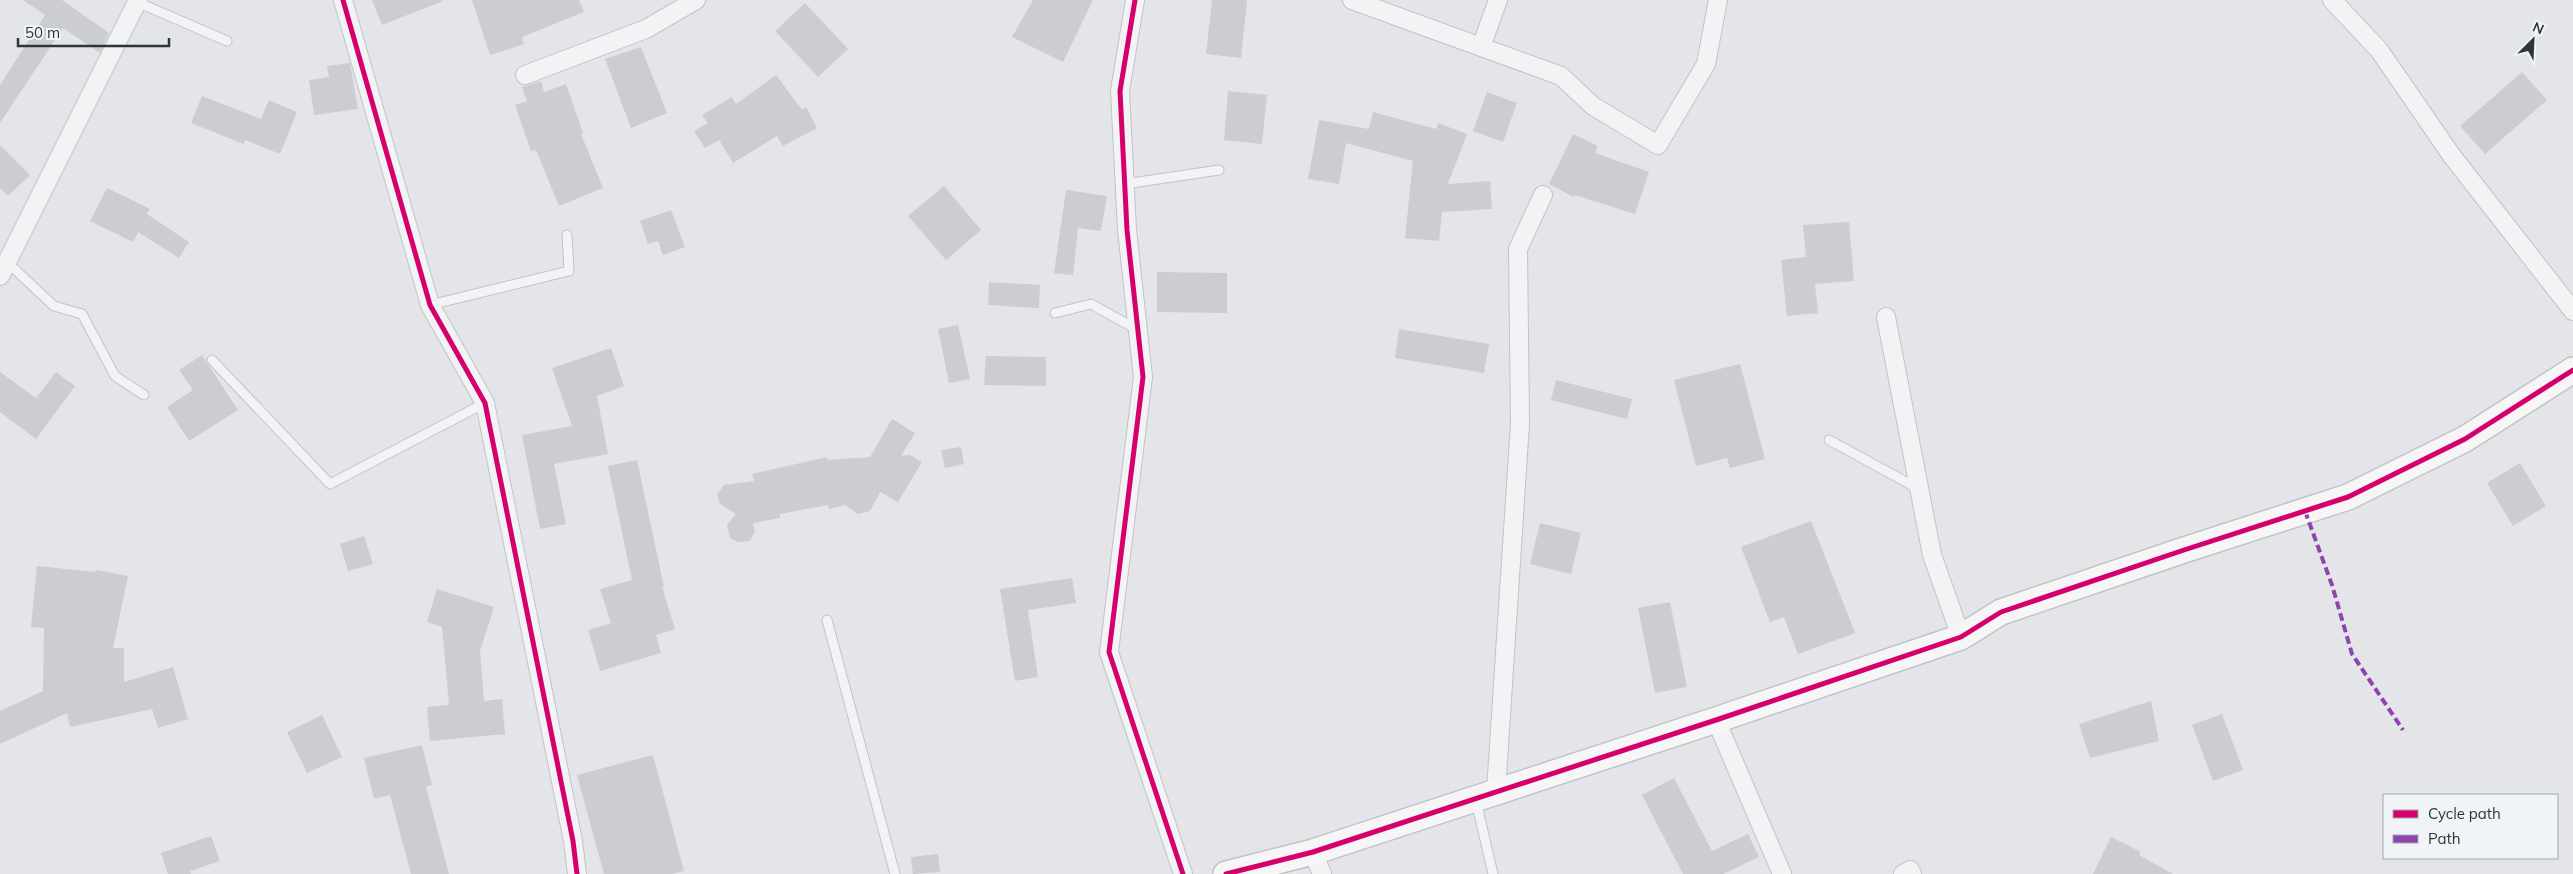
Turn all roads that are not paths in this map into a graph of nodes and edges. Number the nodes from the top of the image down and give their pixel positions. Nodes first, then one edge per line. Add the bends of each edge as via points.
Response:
1 (343, 0) edge
2 (696, 0) edge
3 (1135, 0) edge
4 (1352, 0) edge
5 (1498, 0) edge
6 (1718, 0) edge
7 (2332, 0) edge
8 (138, 1) edge
9 (227, 41) dead end
10 (1481, 47) junction
11 (525, 75) dead end
12 (1219, 170) dead end
13 (1125, 184) junction
14 (1542, 195) dead end
15 (566, 235) dead end
16 (6, 261) edge
17 (430, 305) junction
18 (2573, 311) edge
19 (1055, 313) dead end
20 (1886, 317) dead end
21 (1138, 330) junction
22 (212, 360) dead end
23 (2573, 370) edge
24 (144, 396) dead end
25 (485, 403) junction
26 (1829, 440) dead end
27 (1919, 489) junction
28 (828, 620) dead end
29 (1961, 637) junction
30 (1716, 720) junction
31 (1486, 795) junction
32 (1317, 863) edge
33 (577, 874) edge
34 (895, 874) edge
35 (1183, 874) edge
36 (1226, 874) edge
37 (1493, 874) edge
38 (1782, 874) edge
39 (1903, 874) edge
40 (1912, 874) edge

1 - 17 street
2 - 11 street via 646,29
3 - 13 street via 1120,91
4 - 10 street
5 - 10 street
6 - 10 street via 1706,64 1658,145 1593,106 1561,76
7 - 18 street via 2379,50 2452,156
8 - 9 lane
8 - 16 street
12 - 13 lane
13 - 21 street
14 - 31 street via 1518,249 1520,424
15 - 17 lane via 570,271
16 - 24 lane via 54,306 82,314 115,376
17 - 25 street
19 - 21 lane via 1091,304
20 - 27 street
21 - 35 street via 1143,377 1109,652
22 - 25 lane via 330,484
23 - 29 street via 2465,439 2348,497 2001,612
25 - 33 street
26 - 27 lane
27 - 29 street via 1932,555
28 - 34 lane
29 - 30 street
30 - 31 street
30 - 38 street
31 - 32 street
31 - 37 lane
32 - 36 street
39 - 40 street via 1910,870

